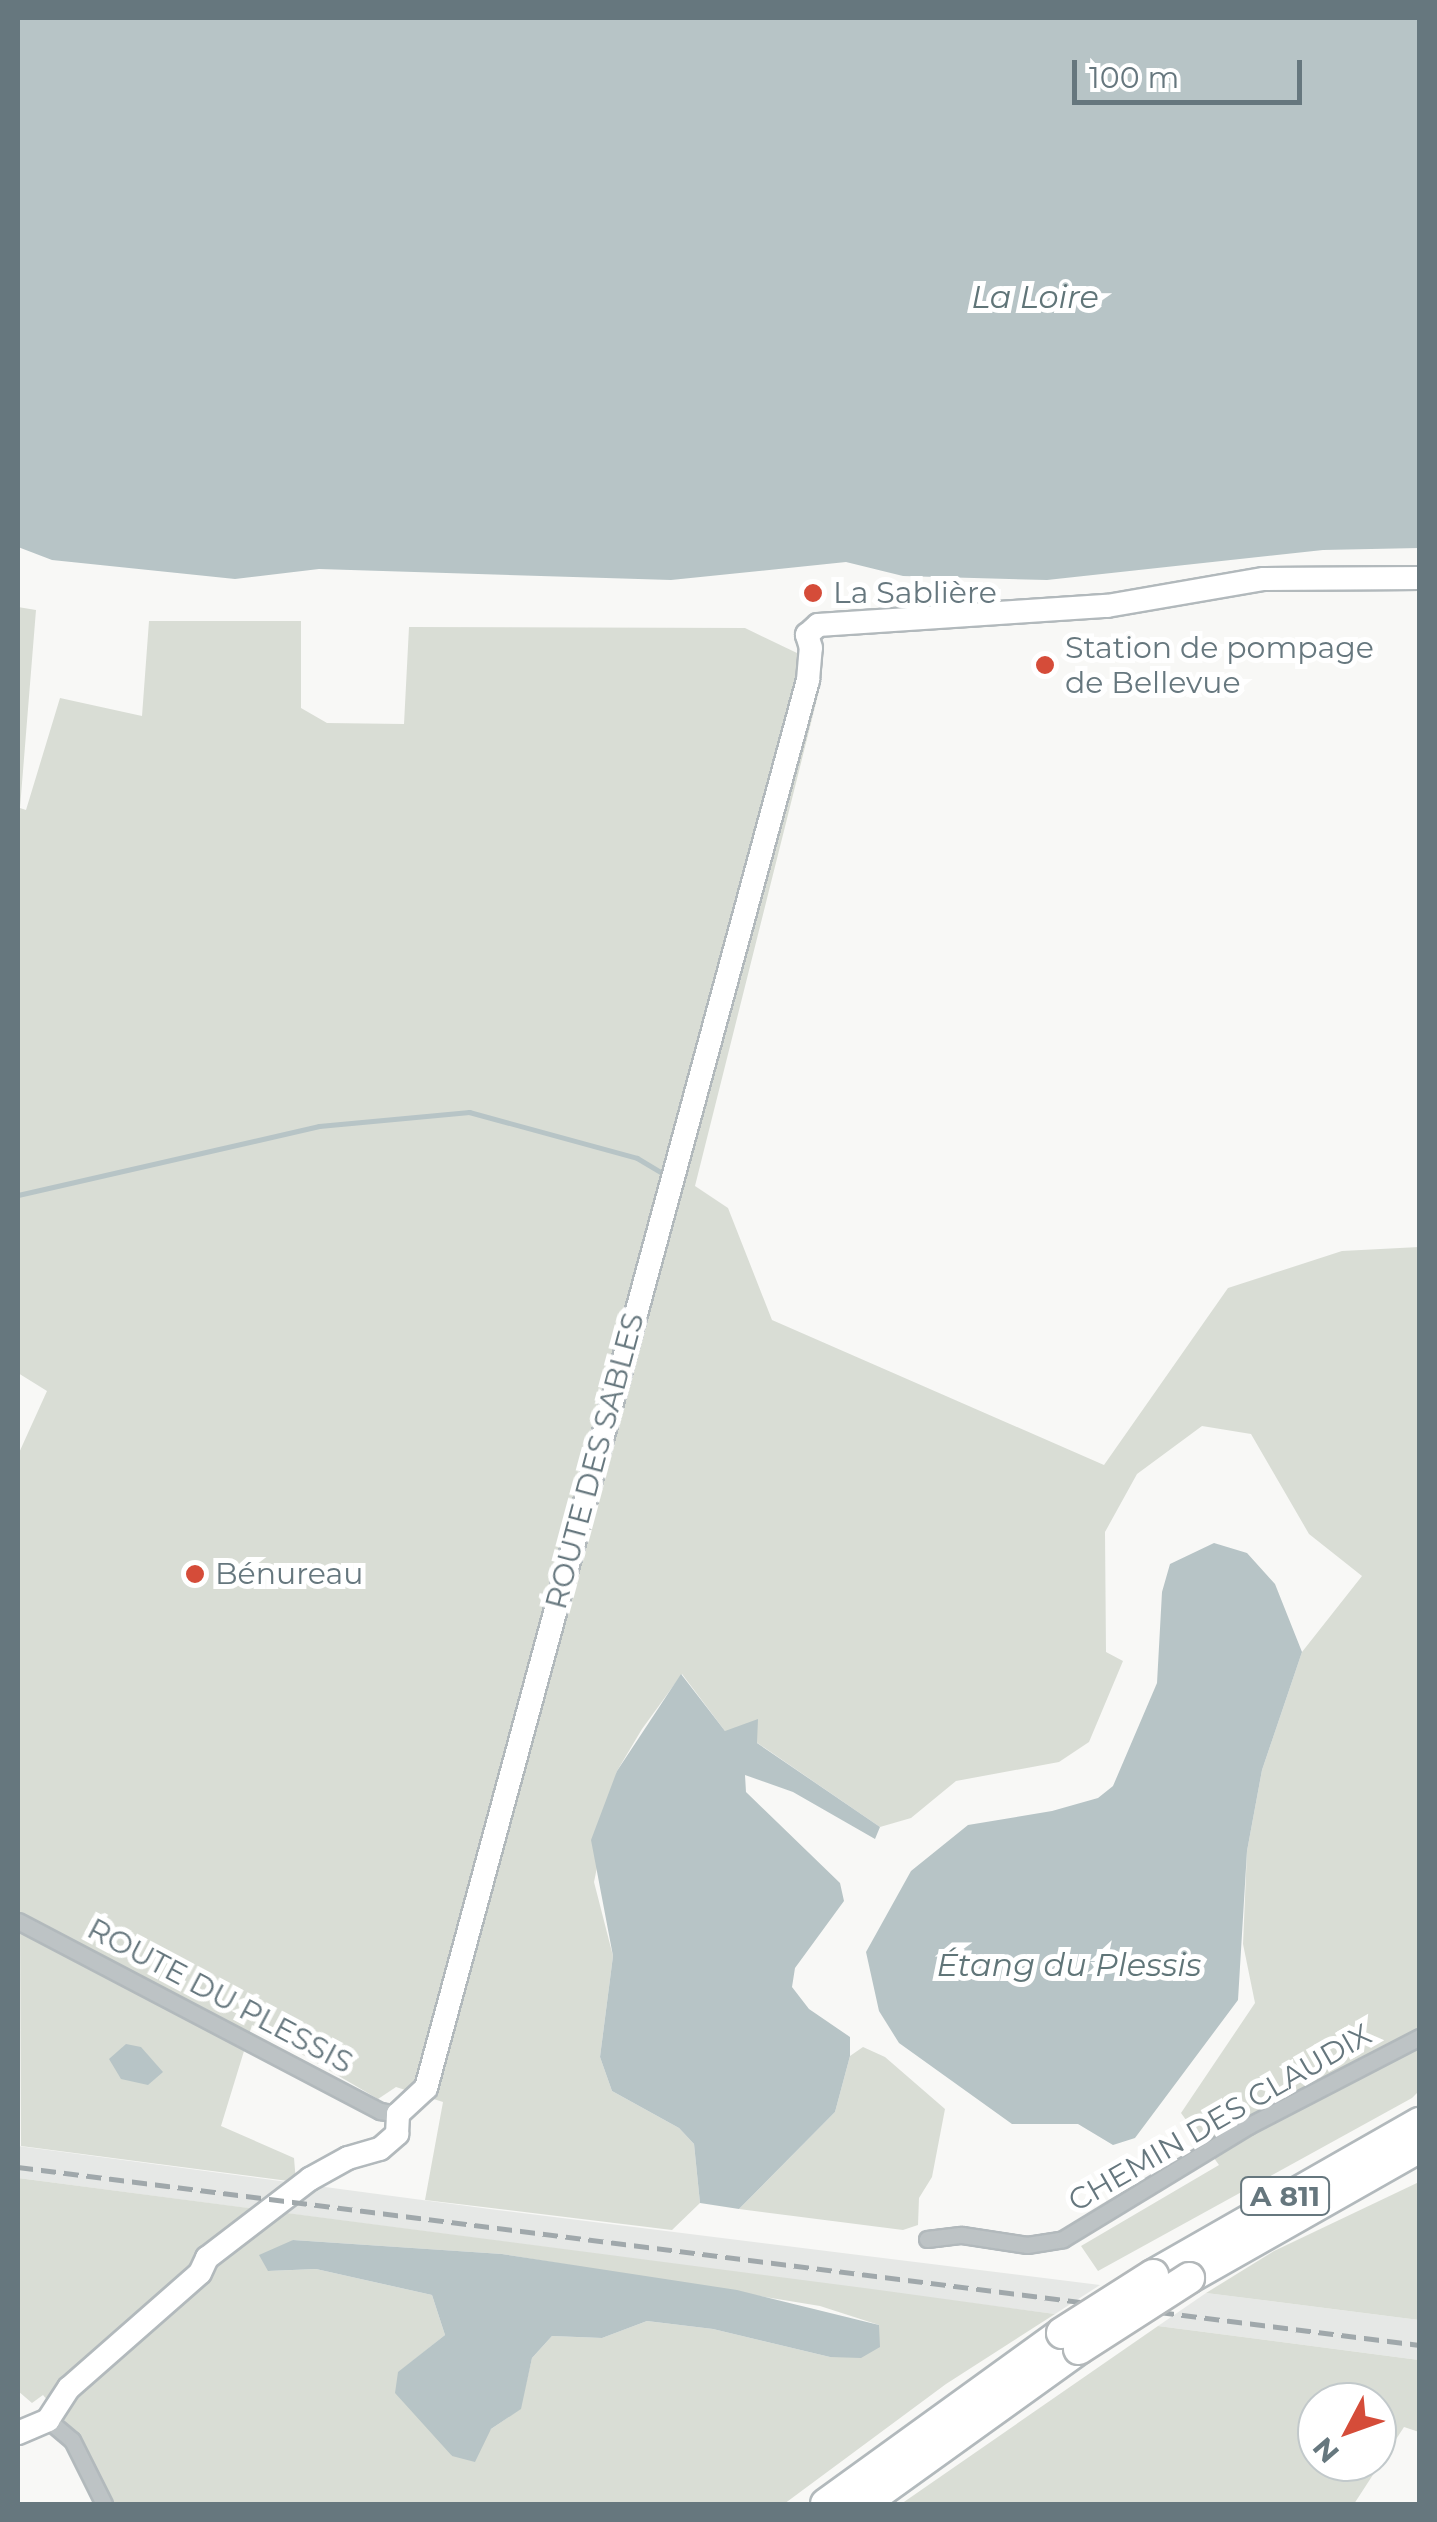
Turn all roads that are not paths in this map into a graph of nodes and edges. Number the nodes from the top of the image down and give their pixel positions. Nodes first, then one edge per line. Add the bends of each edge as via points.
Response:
1 (1420, 578) edge
2 (18, 1921) edge
3 (1420, 2037) edge
4 (398, 2114) junction
5 (1420, 2122) edge
6 (1420, 2147) edge
7 (927, 2239) dead end
8 (1071, 2341) junction
9 (48, 2420) junction
10 (18, 2433) edge
11 (104, 2504) edge
12 (826, 2504) edge
13 (863, 2504) edge

1 - 4 street, ROUTE DES SABLES via 1264,580 1107,606 870,625 824,642 808,680 426,2088
2 - 4 street, ROUTE DU PLESSIS via 224,2032
3 - 7 street, CHEMIN DES CLAUDIX via 1248,2126 1063,2239 1028,2245 962,2235
4 - 9 street, ROUTE DES SABLES via 397,2134 380,2149 310,2179 207,2258 200,2273 69,2388
5 - 8 highway, A 811, bridge via 1153,2275
6 - 8 highway, A 811, bridge
8 - 12 highway, A 811
8 - 13 highway, A 811
9 - 10 street
9 - 11 street via 72,2440

